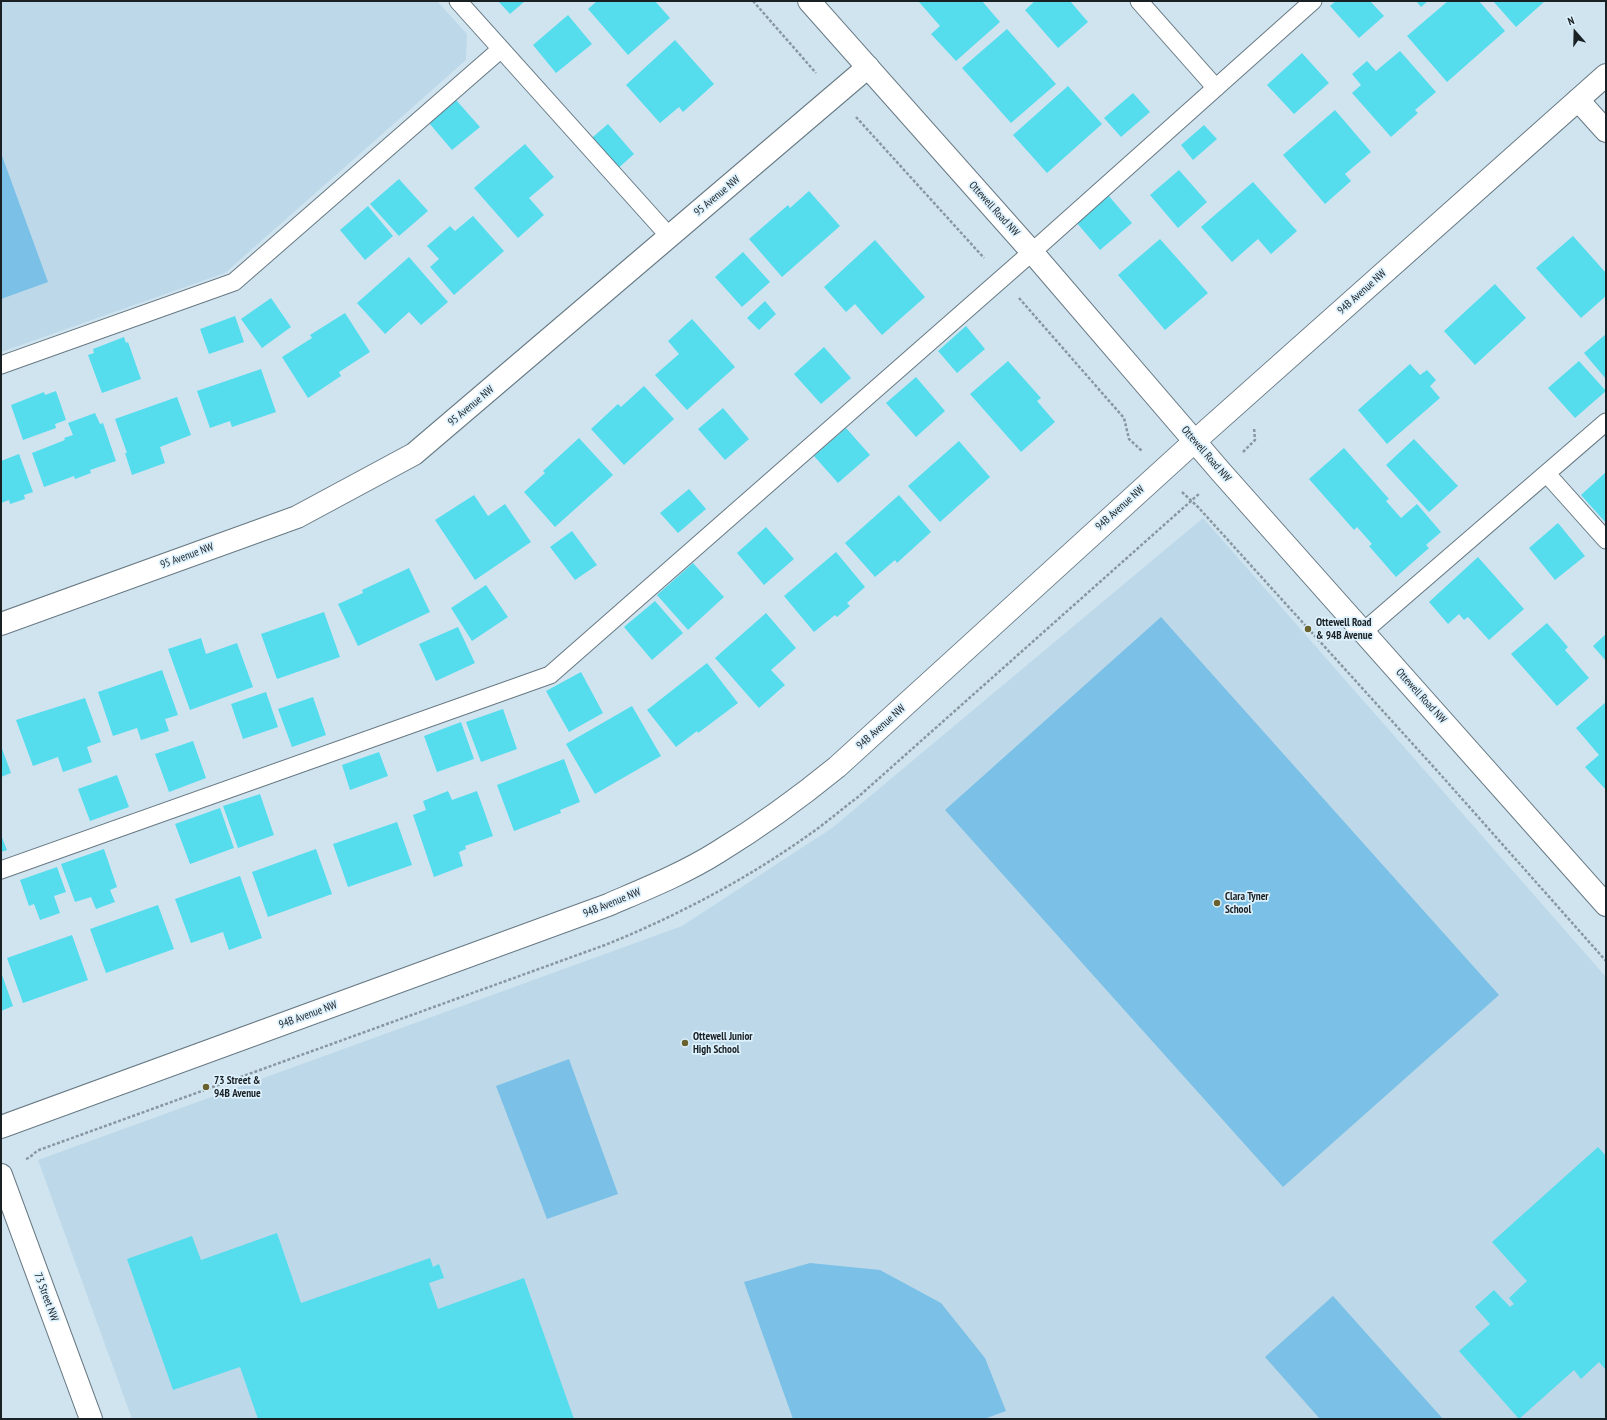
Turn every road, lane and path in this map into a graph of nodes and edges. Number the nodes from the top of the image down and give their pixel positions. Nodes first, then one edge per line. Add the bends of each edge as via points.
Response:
1 (458, 1) edge
2 (753, 1) edge
3 (809, 1) edge
4 (1139, 1) edge
5 (1313, 1) edge
6 (501, 49) junction
7 (868, 67) junction
8 (1606, 75) edge
9 (1216, 88) junction
10 (836, 95) junction
11 (1578, 100) junction
12 (1606, 131) edge
13 (669, 236) junction
14 (1032, 252) junction
15 (1002, 278) junction
16 (1, 366) edge
17 (1606, 422) edge
18 (1129, 439) dead end
19 (1195, 440) junction
20 (1547, 474) junction
21 (1191, 502) dead end
22 (1606, 540) edge
23 (1, 624) edge
24 (1364, 631) junction
25 (1, 870) edge
26 (1606, 905) edge
27 (1606, 961) edge
28 (1, 1127) edge
29 (1, 1175) edge
30 (91, 1419) edge

1 - 6 lane
2 - 10 path
3 - 7 street, Ottewell Road NW
4 - 9 lane
5 - 9 lane
6 - 13 lane
6 - 16 lane via 234,282
7 - 10 street, 95 Avenue NW
7 - 14 street, Ottewell Road NW
8 - 11 street, 94B Avenue NW
9 - 14 lane
10 - 13 street, 95 Avenue NW
10 - 15 path
11 - 12 street
11 - 19 street, 94B Avenue NW
13 - 23 street, 95 Avenue NW via 414,454 296,517
14 - 15 lane
14 - 19 street, Ottewell Road NW
15 - 18 path via 1124,418
15 - 25 lane via 550,675
17 - 20 lane
19 - 24 street, Ottewell Road NW
19 - 28 street, 94B Avenue NW via 837,768 717,853 608,905
20 - 22 lane
20 - 24 lane
21 - 27 path via 1435,768
24 - 26 street, Ottewell Road NW
29 - 30 street, 73 Street NW

